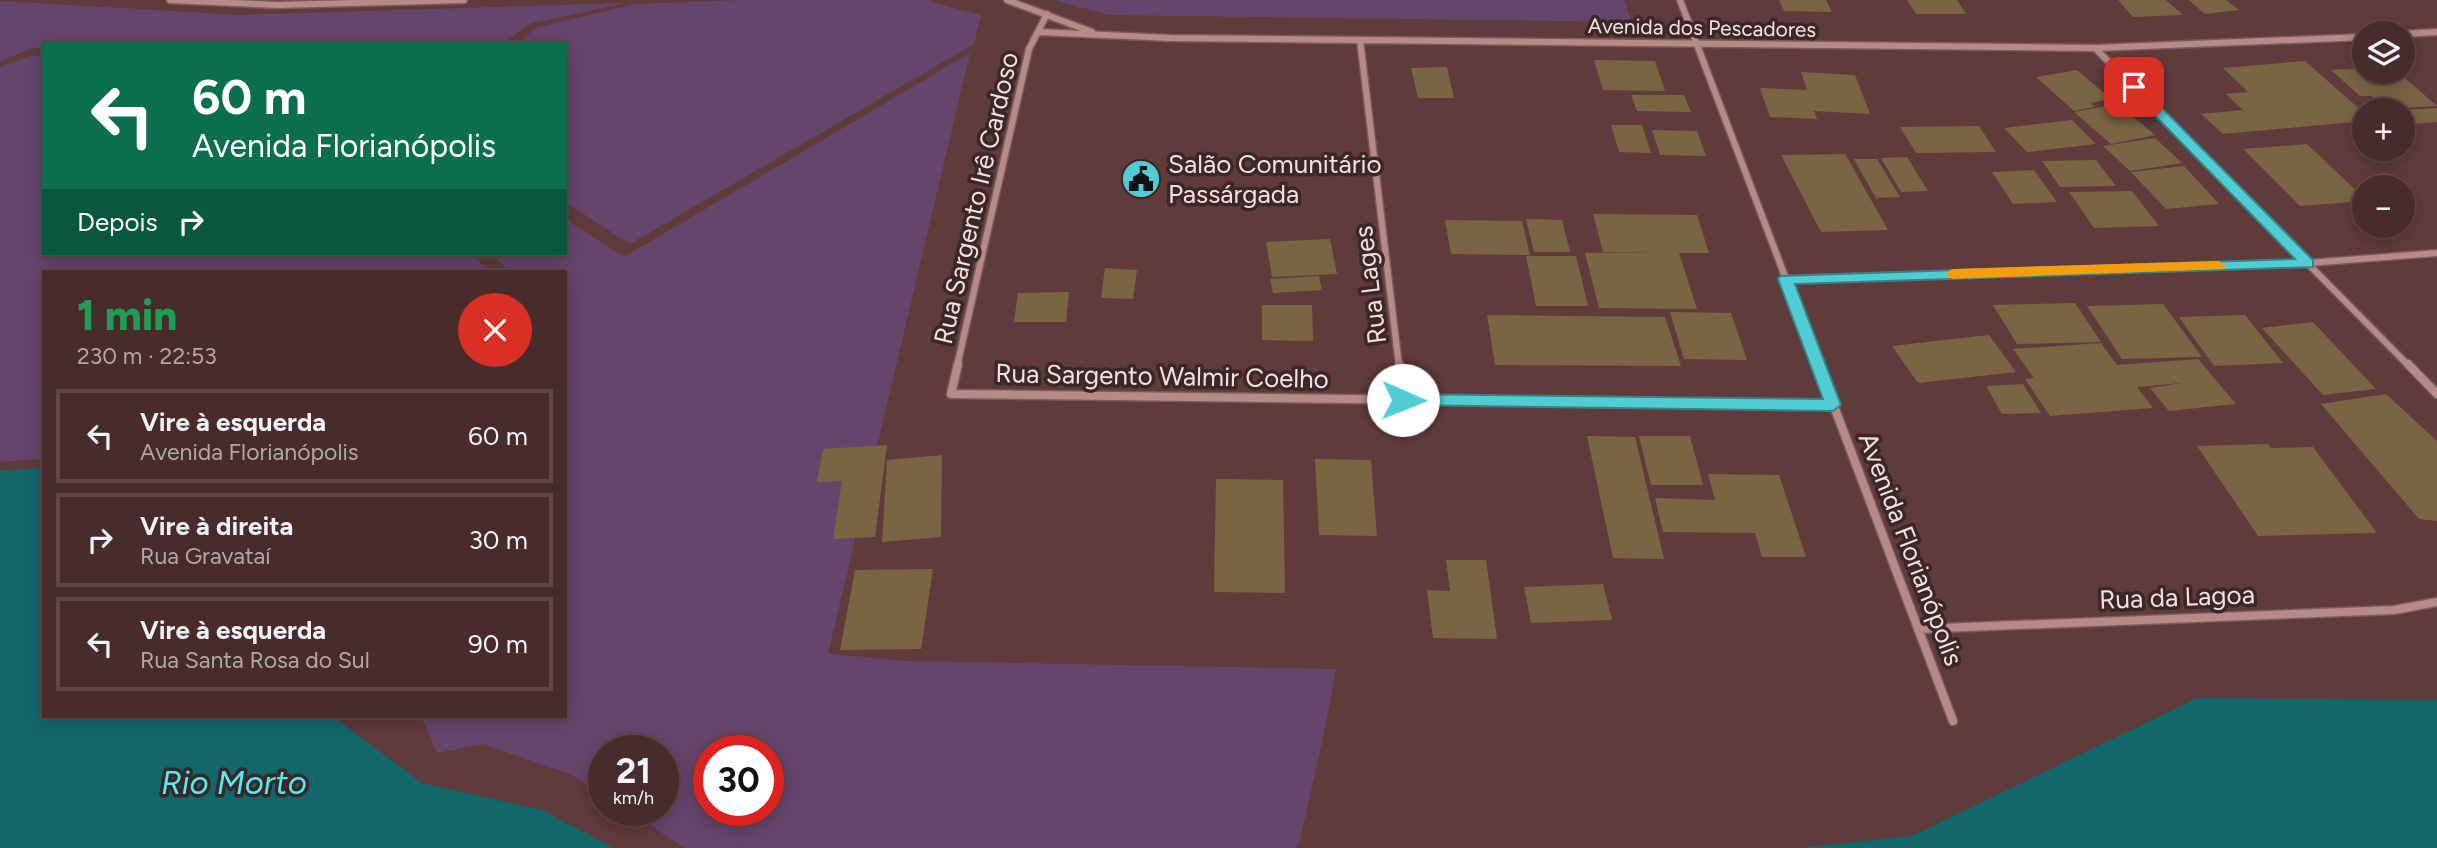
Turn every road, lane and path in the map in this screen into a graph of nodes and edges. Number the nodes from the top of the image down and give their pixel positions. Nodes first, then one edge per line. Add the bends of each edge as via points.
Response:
1 (170, 0) edge
2 (464, 0) edge
3 (1007, 0) edge
4 (1680, 0) edge
5 (1047, 14) junction
6 (1038, 32) junction
7 (2437, 32) edge
8 (2415, 33) edge
9 (1099, 35) junction
10 (2352, 37) edge
11 (1360, 40) junction
12 (1697, 43) junction
13 (2095, 48) junction
14 (2437, 253) edge
15 (2308, 263) junction
16 (1786, 279) junction
17 (951, 394) joint
18 (2437, 394) edge
19 (1403, 400) junction
20 (1833, 405) junction
21 (2437, 602) edge
22 (1918, 629) junction
23 (1953, 721) dead end

1 - 2 street via 278,5
3 - 5 street
4 - 12 street, Avenida Florianópolis
5 - 6 street, Rua Sargento Irê Cardoso
5 - 9 street
6 - 9 street, Avenida dos Pescadores
6 - 17 street, Rua Sargento Irê Cardoso via 1022,78
7 - 8 street
9 - 11 street, Avenida dos Pescadores
10 - 13 street, Avenida dos Pescadores
11 - 12 street, Avenida dos Pescadores
11 - 19 street, Rua Lages
12 - 13 street, Avenida dos Pescadores
12 - 16 street, Avenida Florianópolis
13 - 15 street
14 - 15 street
15 - 16 street
15 - 18 street
16 - 20 street, Avenida Florianópolis
17 - 19 street, Rua Sargento Walmir Coelho
19 - 20 street, Rua Sargento Walmir Coelho
20 - 22 street, Avenida Florianópolis
21 - 22 street, Rua da Lagoa via 2394,610
22 - 23 street, Avenida Florianópolis

